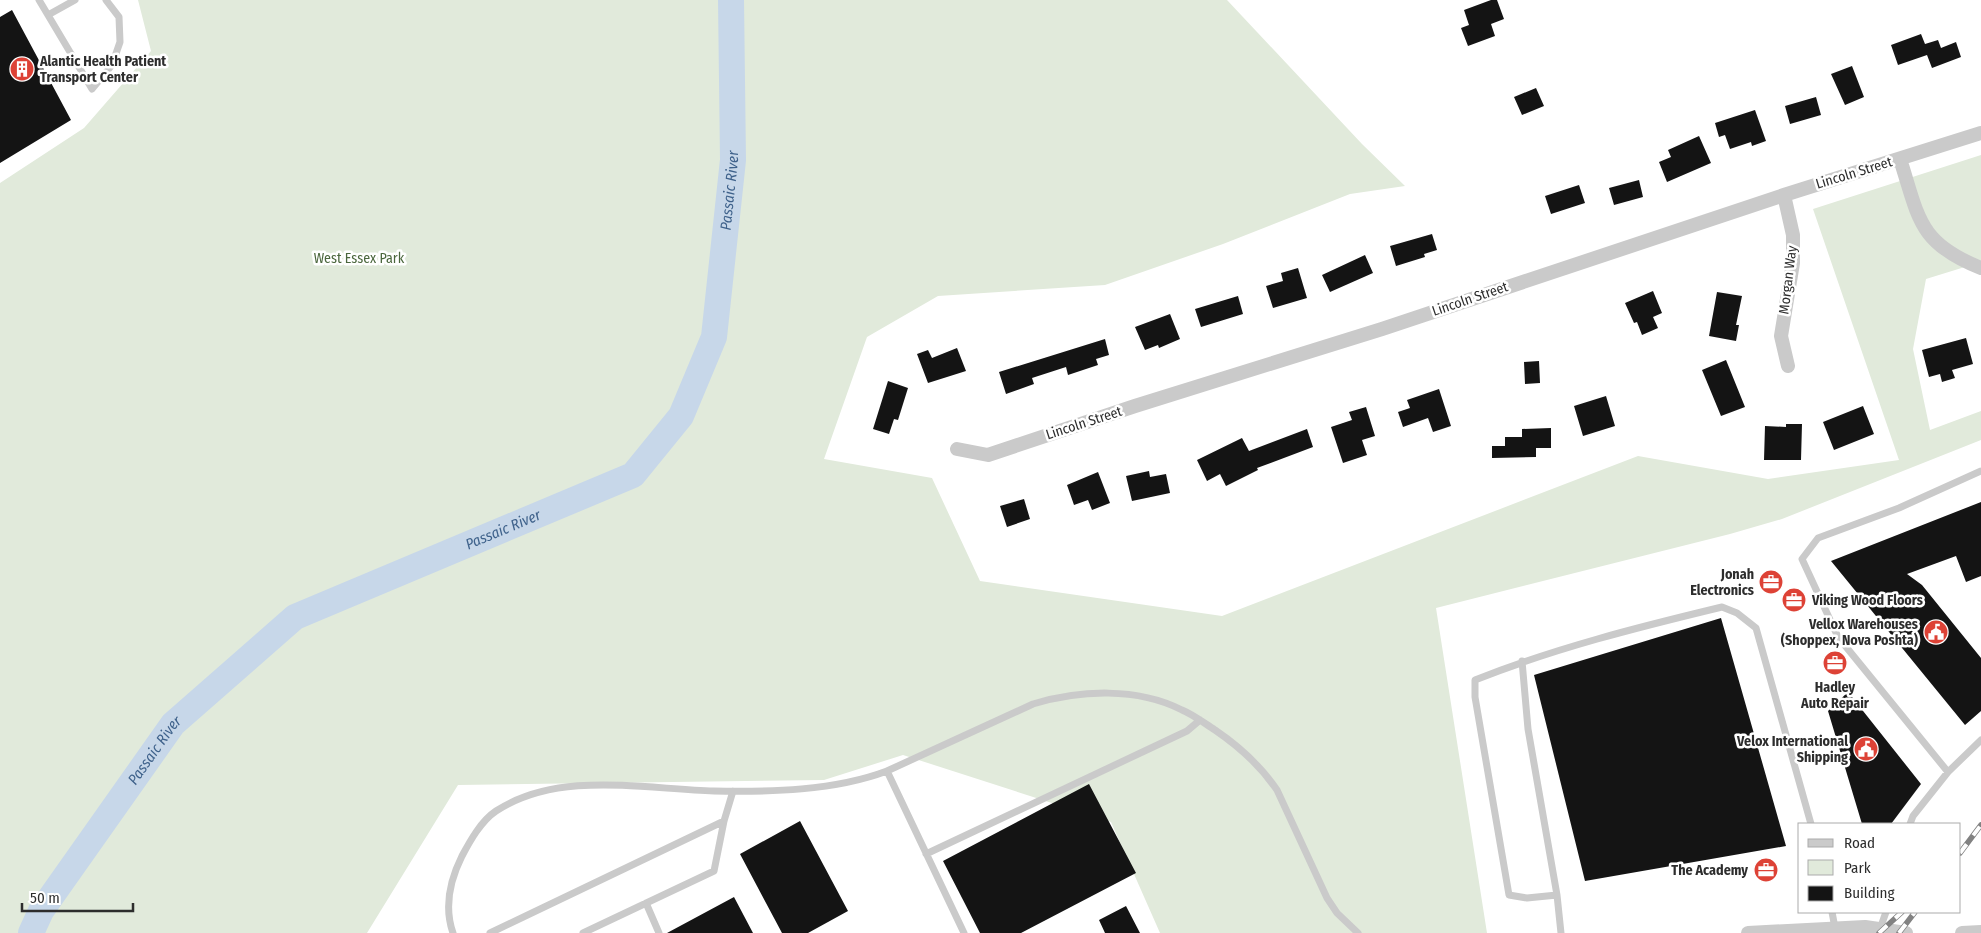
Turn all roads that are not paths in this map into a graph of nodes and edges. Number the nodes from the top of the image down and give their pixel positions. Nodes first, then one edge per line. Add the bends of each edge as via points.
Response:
1 (39, 0) edge
2 (75, 0) edge
3 (106, 0) edge
4 (48, 15) junction
5 (1981, 133) edge
6 (1900, 159) junction
7 (1784, 195) junction
8 (1981, 268) edge
9 (1788, 366) dead end
10 (957, 449) dead end
11 (1981, 471) edge
12 (1522, 662) junction
13 (1200, 720) junction
14 (1981, 740) edge
15 (887, 771) junction
16 (1948, 772) junction
17 (733, 791) junction
18 (724, 821) junction
19 (1811, 823) edge
20 (1910, 823) edge
21 (926, 854) junction
22 (1557, 895) junction
23 (646, 903) junction
24 (1832, 913) edge
25 (1886, 913) edge
26 (1840, 929) edge
27 (1880, 929) junction
28 (1981, 932) edge
29 (453, 933) edge
30 (490, 933) edge
31 (583, 933) edge
32 (660, 933) edge
33 (964, 933) edge
34 (1358, 933) edge
35 (1561, 933) edge
36 (1748, 933) edge
37 (1752, 933) edge
38 (1906, 933) edge
39 (1962, 933) edge

1 - 4 lane
2 - 4 lane
3 - 4 lane via 119,17 120,42 112,65 92,89
5 - 6 street, Lincoln Street
6 - 7 street, Lincoln Street
6 - 8 street via 1921,224 1934,242 1958,259
7 - 9 street, Morgan Way via 1793,235 1793,263 1781,336
7 - 10 street, Lincoln Street via 1382,329 988,455
11 - 16 lane via 1899,508 1818,538 1802,559 1838,637
12 - 19 lane via 1623,631 1722,607 1737,613 1756,628
12 - 22 lane via 1528,729
12 - 22 lane via 1475,680 1475,697 1509,895 1527,898
13 - 15 lane via 1164,703 1121,694 1050,699
13 - 21 lane via 1187,731
13 - 34 lane via 1239,746 1267,775 1288,812 1327,898
14 - 16 lane
15 - 17 lane via 838,784
15 - 21 lane
16 - 20 lane
17 - 18 lane
17 - 29 lane via 567,785 544,790 495,812 481,826 458,863 448,909
18 - 23 lane via 714,871
18 - 30 lane
21 - 33 lane
22 - 35 lane
23 - 31 lane
23 - 32 lane
24 - 26 lane
25 - 27 lane
26 - 27 street via 1865,926
26 - 37 street
27 - 38 street
28 - 39 street
36 - 37 street

